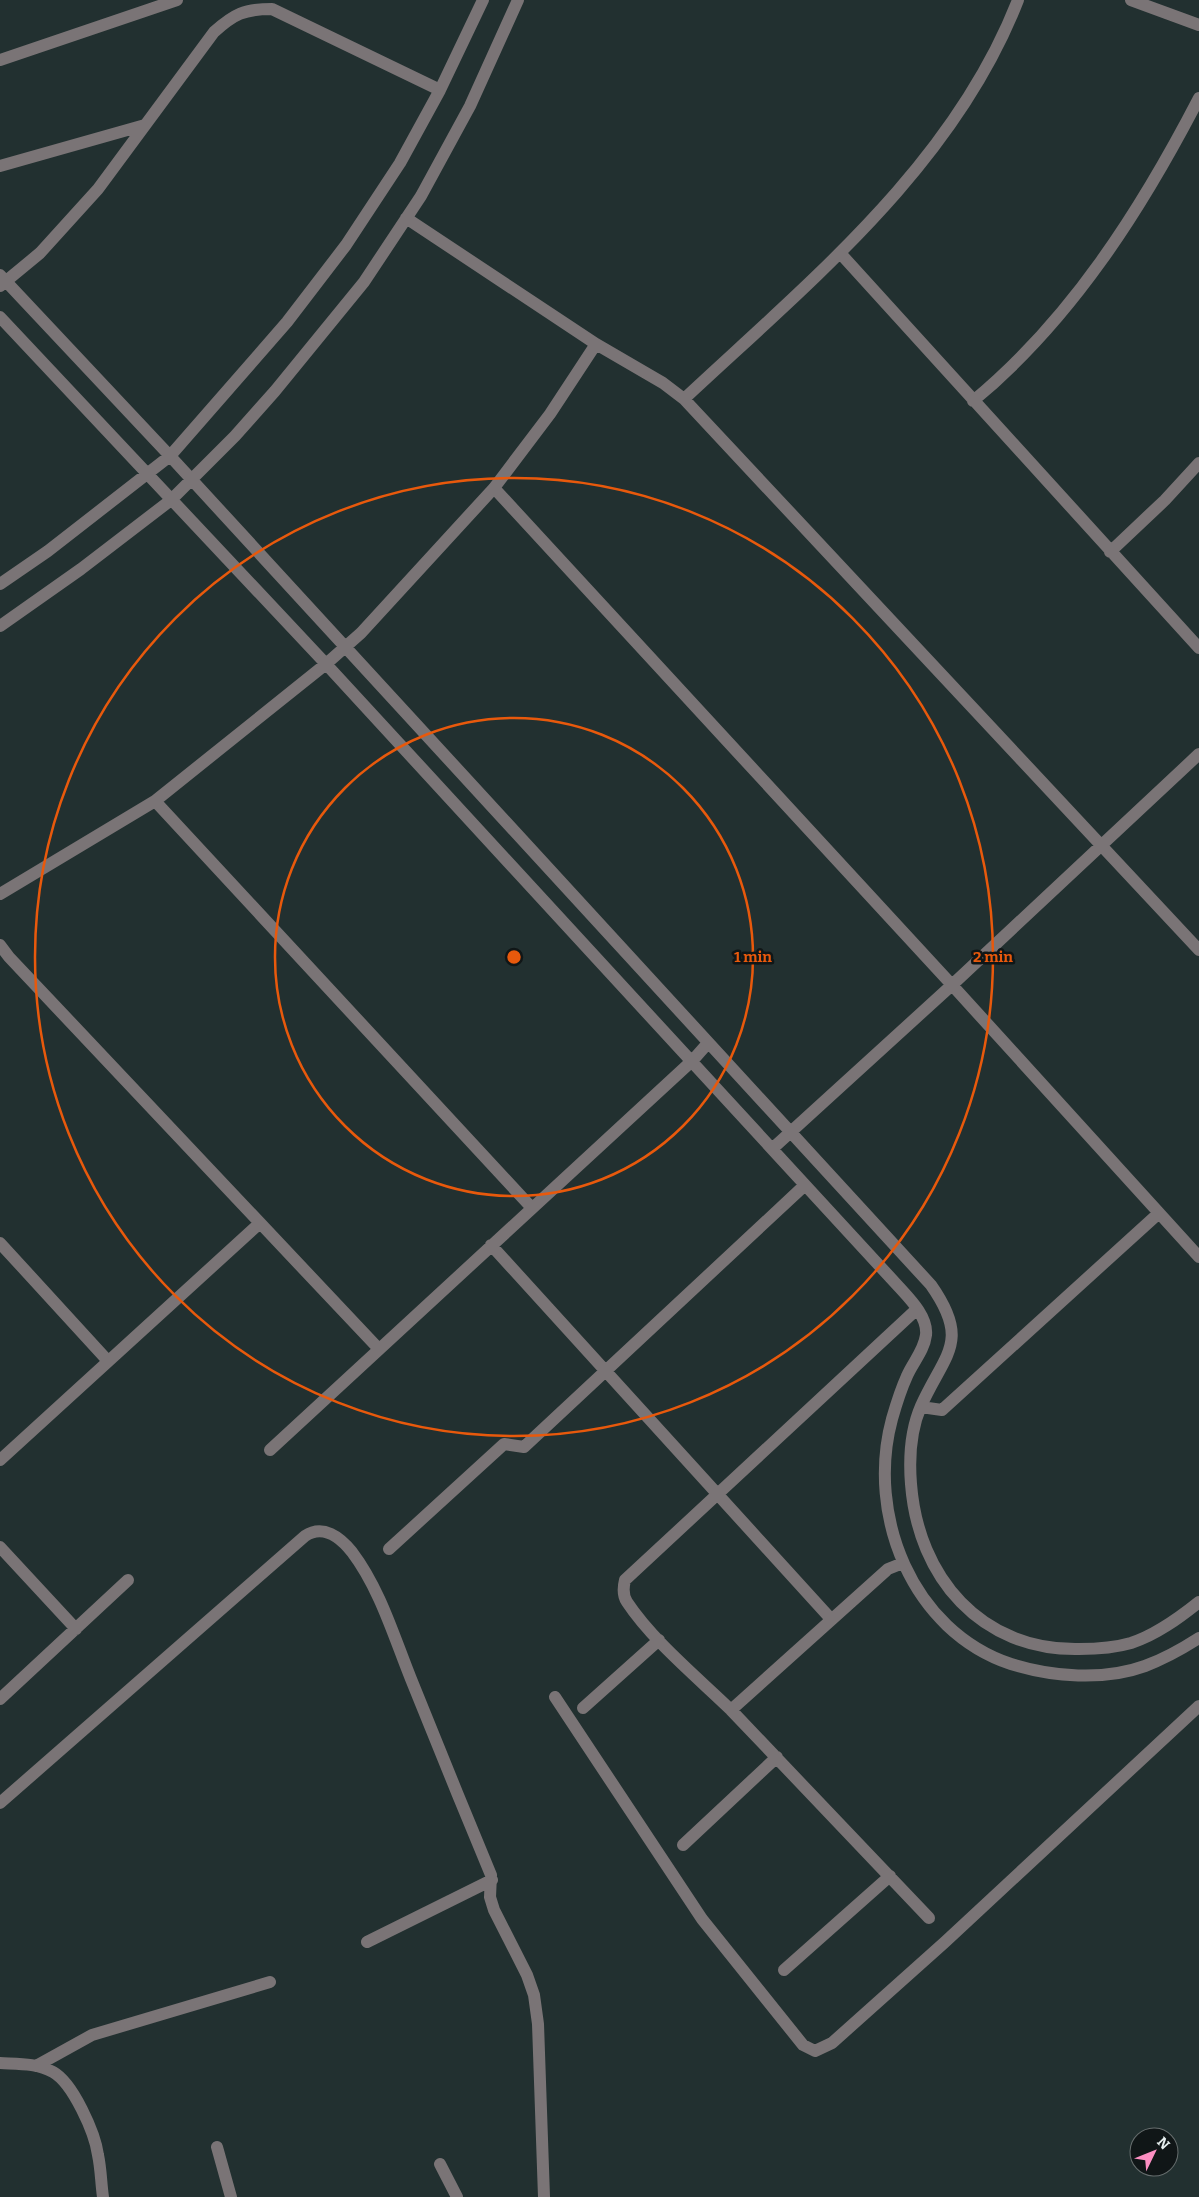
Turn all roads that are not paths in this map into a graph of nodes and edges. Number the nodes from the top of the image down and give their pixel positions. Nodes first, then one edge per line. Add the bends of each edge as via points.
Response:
1 (177, 0) edge
2 (483, 0) edge
3 (518, 0) edge
4 (1018, 0) edge
5 (1131, 0) edge
6 (1199, 25) edge
7 (0, 60) edge
8 (440, 90) junction
9 (1199, 98) edge
10 (145, 125) junction
11 (0, 166) edge
12 (406, 218) junction
13 (840, 253) junction
14 (2, 281) edge
15 (0, 317) edge
16 (596, 344) junction
17 (684, 399) junction
18 (974, 401) junction
19 (170, 456) junction
20 (1199, 463) edge
21 (147, 474) junction
22 (191, 480) junction
23 (494, 488) junction
24 (171, 500) junction
25 (1110, 552) junction
26 (0, 584) edge
27 (0, 626) edge
28 (344, 647) junction
29 (1199, 648) edge
30 (326, 664) junction
31 (1199, 754) edge
32 (155, 800) junction
33 (1102, 845) junction
34 (0, 894) edge
35 (0, 946) edge
36 (1199, 950) edge
37 (952, 985) junction
38 (708, 1043) junction
39 (693, 1060) junction
40 (791, 1132) junction
41 (772, 1149) junction
42 (805, 1186) junction
43 (532, 1208) junction
44 (1158, 1213) junction
45 (260, 1223) junction
46 (0, 1243) edge
47 (491, 1245) junction
48 (1199, 1257) edge
49 (917, 1309) junction
50 (378, 1348) junction
51 (108, 1361) junction
52 (606, 1371) junction
53 (921, 1407) junction
54 (270, 1450) dead end
55 (0, 1460) edge
56 (716, 1494) junction
57 (0, 1547) edge
58 (389, 1549) dead end
59 (903, 1563) junction
60 (128, 1580) dead end
61 (1199, 1602) edge
62 (831, 1619) junction
63 (76, 1629) junction
64 (1199, 1638) edge
65 (659, 1640) junction
66 (555, 1696) dead end
67 (0, 1699) edge
68 (1199, 1706) edge
69 (584, 1708) dead end
70 (731, 1710) junction
71 (777, 1757) junction
72 (0, 1803) edge
73 (683, 1845) dead end
74 (890, 1876) junction
75 (492, 1880) junction
76 (929, 1918) dead end
77 (367, 1942) dead end
78 (784, 1970) dead end
79 (270, 1982) dead end
80 (0, 2063) edge
81 (36, 2066) junction
82 (217, 2147) dead end
83 (440, 2164) dead end
84 (103, 2197) edge
85 (231, 2197) edge
86 (457, 2197) edge
87 (544, 2197) edge

1 - 7 street
2 - 8 street
3 - 12 street via 470,106
4 - 13 street via 982,74 945,132 901,188
5 - 6 street
8 - 10 street via 272,9 251,9 231,17 214,32
8 - 19 street via 400,163 346,244 287,322
9 - 18 street via 1167,159 1110,249 1057,319
10 - 11 street
10 - 14 street via 98,189 40,253
12 - 16 street
12 - 22 street via 364,282 281,384
13 - 17 street
13 - 18 street
14 - 19 street
15 - 21 street
16 - 17 street
16 - 23 street via 550,414
17 - 33 street
18 - 25 street
19 - 21 street
19 - 22 street
20 - 25 street
21 - 24 street
21 - 26 street
22 - 24 street
22 - 28 street
23 - 28 street via 373,620
23 - 37 street
24 - 27 street
24 - 30 street
25 - 29 street
28 - 30 street
28 - 38 street
30 - 32 street
30 - 39 street
31 - 33 street
32 - 34 street
32 - 43 street
33 - 36 street
33 - 37 street
35 - 45 street
37 - 40 street
37 - 44 street
38 - 39 street
38 - 40 street
39 - 41 street
39 - 43 street
40 - 41 street
40 - 53 street via 931,1285 946,1307 952,1333 949,1348
41 - 42 street
42 - 49 street
42 - 52 street
43 - 47 street
44 - 48 street
44 - 53 street via 942,1410
45 - 50 street
45 - 51 street
46 - 51 street
47 - 50 street
47 - 52 street
49 - 56 street
49 - 59 street via 926,1334 922,1351 907,1376 892,1419 884,1477 886,1509
50 - 54 street
51 - 55 street
52 - 56 street
52 - 58 street via 524,1447 504,1444
53 - 61 street via 911,1460 920,1534 940,1577 956,1598 991,1626 1012,1638 1038,1646 1101,1649 1132,1642 1160,1630
56 - 62 street
56 - 65 street via 624,1580 626,1601
57 - 63 street
59 - 62 street via 888,1569
59 - 64 street via 935,1613 956,1633 1002,1661 1033,1671 1065,1675 1107,1674 1144,1666
60 - 63 street
62 - 70 street
63 - 67 street
65 - 69 street
65 - 70 street
66 - 68 street via 702,1919 803,2045 816,2050 832,2043 945,1942
70 - 71 street
71 - 73 street
71 - 74 street
72 - 75 street via 305,1536 322,1530 337,1537 352,1552 378,1596
74 - 76 street
74 - 78 street
75 - 77 street
75 - 87 street via 490,1898 494,1910 534,1995 538,2024
79 - 81 street via 92,2035
80 - 81 street
81 - 84 street via 53,2072 72,2093 98,2154
82 - 85 street
83 - 86 street

